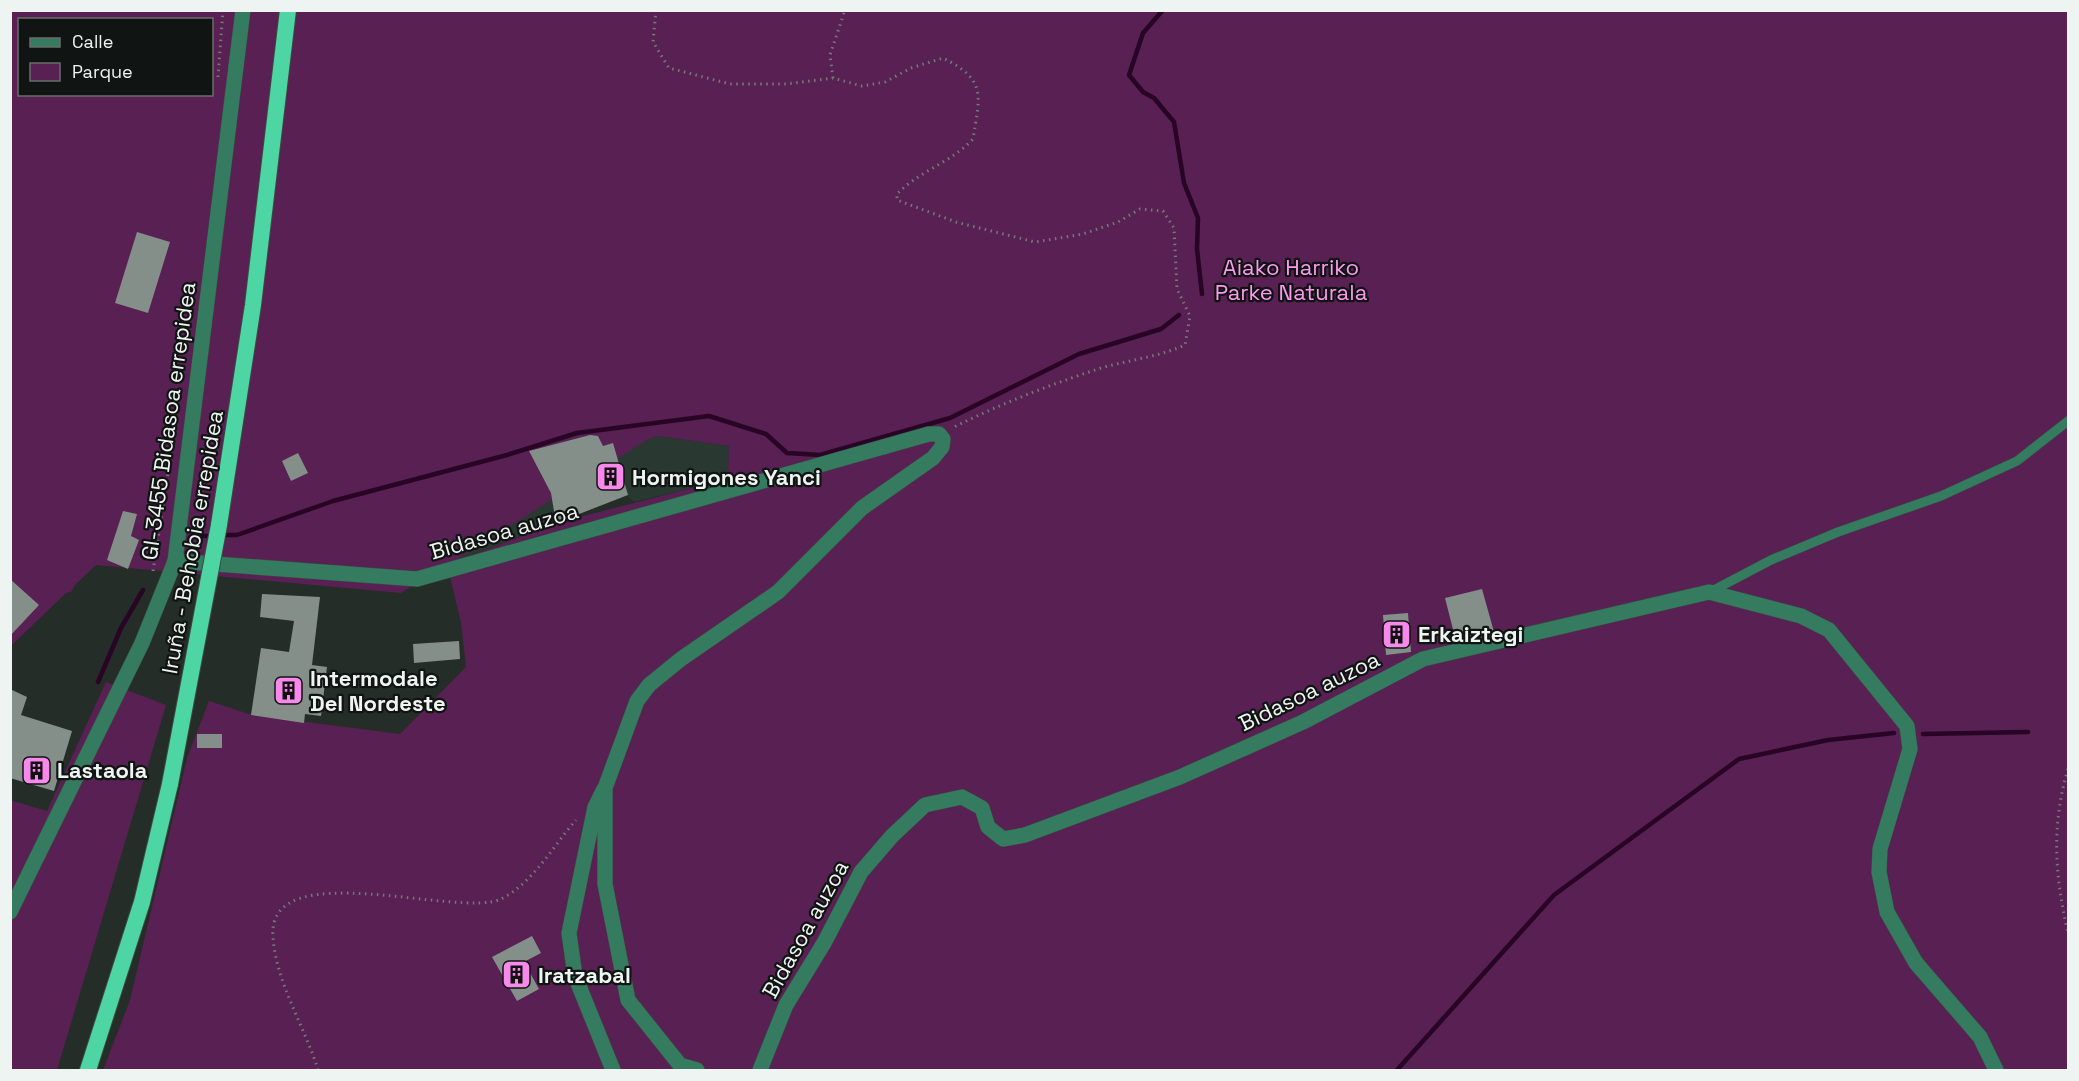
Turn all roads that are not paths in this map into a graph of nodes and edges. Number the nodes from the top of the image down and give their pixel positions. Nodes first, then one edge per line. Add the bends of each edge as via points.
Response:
1 (243, 10) edge
2 (288, 10) edge
3 (2068, 421) edge
4 (175, 561) junction
5 (1709, 592) junction
6 (605, 788) junction
7 (10, 912) edge
8 (88, 1071) edge
9 (613, 1071) edge
10 (697, 1071) edge
11 (760, 1071) edge
12 (1995, 1071) edge

1 - 4 street, GI-3455 Bidasoa errepidea
2 - 8 highway, Iruña - Behobia errepidea, bridge via 253,305 219,525 170,784 142,902
3 - 5 lane via 2017,461 1941,496 1771,560
4 - 6 street, Bidasoa auzoa via 417,579 939,434 942,447 933,458 862,508 778,592 649,685 637,701
4 - 7 street, GI-3455 Bidasoa errepidea via 142,643
5 - 11 street, Bidasoa auzoa via 1423,658 1303,722 1190,773 1025,836 1003,840 988,827 982,808 962,797 925,805 861,872 786,1005
5 - 12 street, Bidasoa auzoa via 1801,616 1829,630 1907,726 1910,749 1880,849 1879,872 1887,912 1916,963 1980,1037
6 - 9 street via 595,807 569,933 575,976
6 - 10 street via 605,884 628,1000 680,1065

